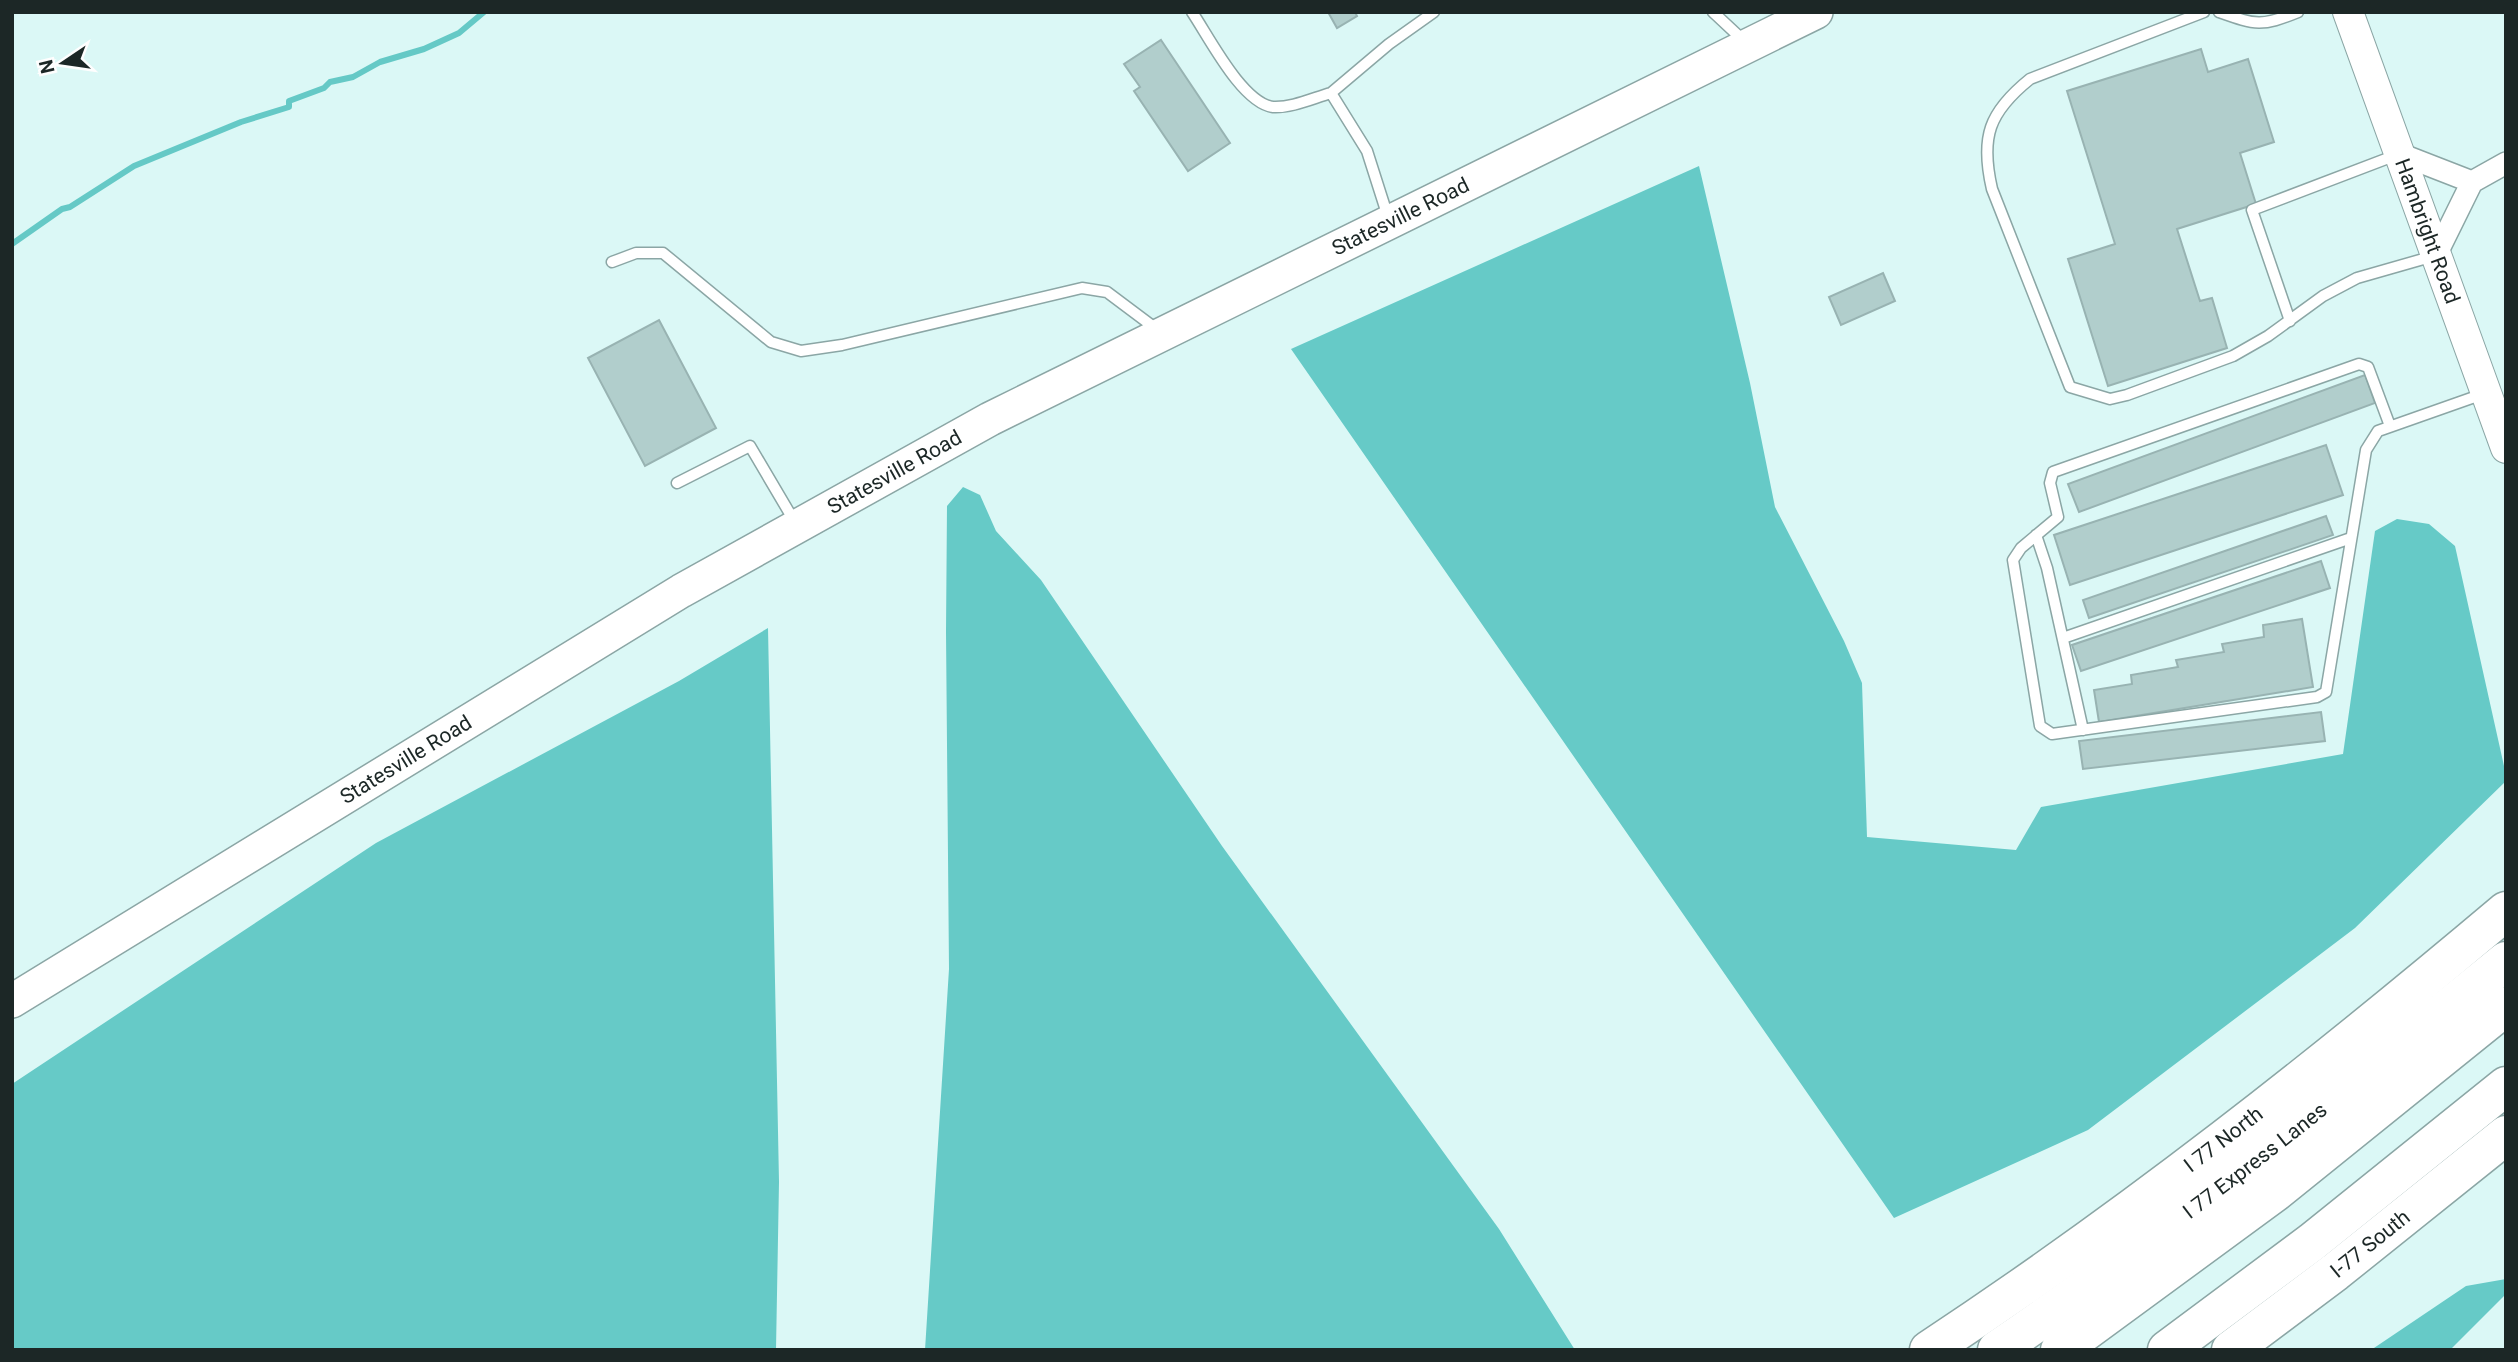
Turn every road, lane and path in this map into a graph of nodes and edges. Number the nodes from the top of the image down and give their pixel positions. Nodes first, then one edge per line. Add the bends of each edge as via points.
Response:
1 (1192, 12) edge
2 (1434, 12) edge
3 (1713, 12) edge
4 (1816, 12) edge
5 (2204, 12) edge
6 (2219, 12) edge
7 (2298, 12) edge
8 (2348, 12) edge
9 (1748, 46) junction
10 (1331, 93) junction
11 (2400, 154) junction
12 (2506, 163) edge
13 (2472, 182) junction
14 (1389, 222) junction
15 (2436, 255) junction
16 (612, 262) dead end
17 (2290, 321) junction
18 (1163, 333) junction
19 (2486, 393) junction
20 (2390, 426) junction
21 (2506, 448) edge
22 (677, 483) dead end
23 (797, 525) junction
24 (2036, 535) junction
25 (2351, 538) junction
26 (2063, 638) junction
27 (2083, 730) junction
28 (2506, 911) edge
29 (2506, 961) edge
30 (12, 1001) edge
31 (2506, 1006) edge
32 (2506, 1038) edge
33 (2506, 1086) edge
34 (2506, 1135) edge
35 (1929, 1350) edge
36 (1997, 1350) edge
37 (2060, 1350) edge
38 (2107, 1350) edge
39 (2167, 1350) edge
40 (2231, 1350) edge

1 - 10 lane via 1244,90 1263,104 1296,104
2 - 10 lane
3 - 9 lane
4 - 9 main road, Statesville Road
5 - 17 lane via 2031,79 2013,92 1987,137 1992,189 2070,387 2110,399 2127,395 2233,356
6 - 7 lane via 2256,24
8 - 11 main road, Hambright Road
9 - 14 main road, Statesville Road
10 - 14 lane via 1367,151
11 - 13 street
11 - 15 main road, Hambright Road
11 - 17 lane via 2252,210
12 - 13 street
13 - 15 street
14 - 18 main road, Statesville Road
15 - 17 lane via 2357,278
15 - 19 main road, Hambright Road
16 - 18 lane via 636,253 663,253 772,342 802,351 1082,288 1107,292
18 - 23 main road, Statesville Road via 990,419
19 - 20 lane
19 - 21 main road, Hambright Road
20 - 24 lane via 2368,367 2359,364 2053,472 2050,483 2058,517
20 - 25 lane via 2378,431 2366,450
22 - 23 lane via 750,446
23 - 30 main road, Statesville Road via 669,598
24 - 26 lane
24 - 27 lane via 2013,560 2040,726 2052,734
25 - 26 lane
25 - 27 lane via 2326,692
26 - 27 lane
28 - 35 highway, I 77 North via 2219,1142 2060,1261
29 - 36 highway, I 77 Express Lanes via 2253,1165
31 - 37 highway via 2274,1193
32 - 38 highway via 2290,1214
33 - 39 highway via 2312,1242
34 - 40 highway, I-77 South

